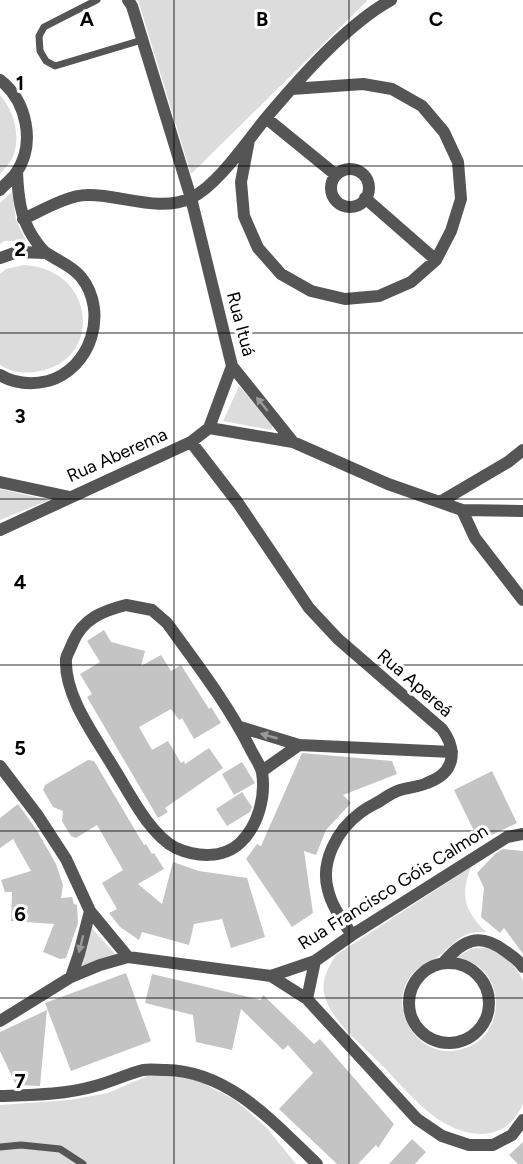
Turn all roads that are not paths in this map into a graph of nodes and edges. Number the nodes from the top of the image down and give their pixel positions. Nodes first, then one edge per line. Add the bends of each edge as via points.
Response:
1 (97, 0) edge
2 (128, 0) edge
3 (392, 0) edge
4 (142, 40) junction
5 (0, 80) edge
6 (292, 89) junction
7 (266, 118) junction
8 (249, 140) junction
9 (17, 172) junction
10 (336, 175) junction
11 (0, 190) edge
12 (191, 198) junction
13 (365, 198) junction
14 (23, 219) junction
15 (46, 253) junction
16 (0, 258) edge
17 (436, 260) junction
18 (232, 366) junction
19 (0, 375) edge
20 (209, 428) junction
21 (191, 442) junction
22 (293, 442) junction
23 (523, 450) edge
24 (0, 482) edge
25 (70, 497) junction
26 (440, 502) junction
27 (462, 510) junction
28 (523, 512) edge
29 (0, 530) edge
30 (523, 600) edge
31 (240, 727) junction
32 (299, 744) junction
33 (453, 752) junction
34 (0, 766) edge
35 (262, 771) junction
36 (523, 834) edge
37 (90, 910) junction
38 (352, 935) junction
39 (128, 957) junction
40 (315, 961) junction
41 (444, 962) junction
42 (523, 966) edge
43 (271, 976) junction
44 (71, 977) junction
45 (307, 999) junction
46 (0, 1021) edge
47 (0, 1096) edge
48 (523, 1120) edge
49 (0, 1147) edge
50 (83, 1164) edge
51 (317, 1164) edge

1 - 4 lane via 44,27 39,36 40,51 46,61 55,66
2 - 4 street, Rua Ituá
3 - 6 street via 345,33
4 - 12 street, Rua Ituá
5 - 9 street via 21,105 27,124 26,150
6 - 7 street
6 - 17 street via 363,84 392,89 422,106 444,132 458,162 461,199
7 - 8 street
7 - 10 street
8 - 12 street via 212,182
8 - 17 street via 241,182 244,216 258,248 281,274 311,291 345,299 379,296 411,282
9 - 11 street
9 - 14 street
10 - 13 street via 353,169 364,175 368,183
10 - 13 street via 331,190 339,203 352,207
12 - 14 street via 164,204 84,194
12 - 18 street, Rua Ituá
13 - 17 street
14 - 15 street
15 - 16 street via 17,252
15 - 19 street via 72,267 83,279 93,300 96,319 91,342 76,365 57,378 36,384 11,382
18 - 20 street
22 -> 18 street, Rua Ituá
20 - 21 street, Rua Aberema
20 - 22 street
21 - 25 street, Rua Aberema
21 - 33 street, Rua Apereá via 309,608 338,639 442,729
22 - 26 street, Rua Ituá
23 - 26 street
24 - 25 street, Rua Aberema
25 - 29 street
26 - 27 street, Rua Ituá
27 - 28 street, Rua Ituá
27 - 30 street via 475,538
32 -> 31 street
31 - 35 street
31 - 35 street via 167,622 152,610 126,605 103,611 75,636 66,657 68,679 79,710 139,809 174,847 196,855 210,855 240,843 258,819
32 - 33 street
32 - 35 street
33 - 38 street via 450,766 441,777 399,790 359,813 337,837 329,857 327,887
34 - 37 street via 66,859
36 - 38 street, Rua Francisco Góis Calmon via 507,837
37 - 39 street
37 -> 44 street
38 - 40 street, Rua Francisco Góis Calmon
39 - 43 street, Rua Francisco Góis Calmon
39 - 44 street
40 - 43 street, Rua Francisco Góis Calmon
40 - 45 street
41 - 41 street via 419,975 409,993 408,1007 414,1024 424,1035 442,1043 473,1035 483,1024 489,997 473,970
41 - 42 street via 457,947 484,940 497,945
43 - 45 street
44 - 46 street
45 - 48 street via 417,1119 442,1136 469,1145 493,1145 512,1135
47 - 51 street via 56,1094 145,1070 176,1070 204,1076 234,1090
49 - 50 lane via 60,1149

